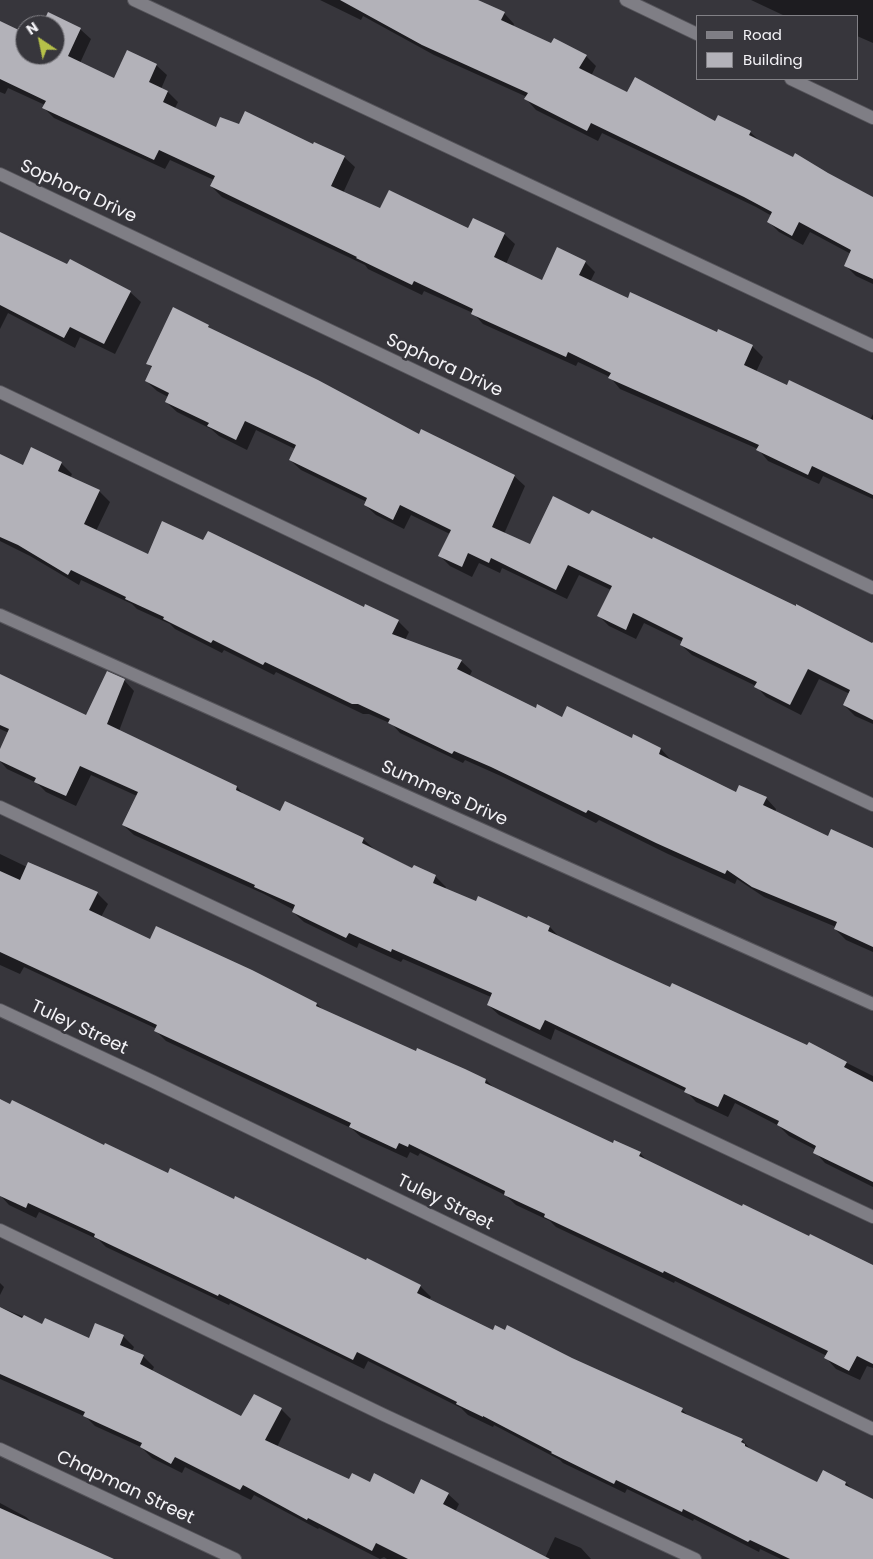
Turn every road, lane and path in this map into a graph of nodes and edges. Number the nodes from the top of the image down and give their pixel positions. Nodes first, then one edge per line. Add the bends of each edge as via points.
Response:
1 (134, 0) edge
2 (626, 0) edge
3 (696, 34) edge
4 (793, 80) edge
5 (873, 118) edge
6 (0, 174) edge
7 (873, 346) edge
8 (0, 392) edge
9 (873, 588) edge
10 (0, 615) edge
11 (873, 804) edge
12 (0, 806) edge
13 (873, 1004) edge
14 (0, 1010) edge
15 (873, 1217) edge
16 (0, 1230) edge
17 (873, 1429) edge
18 (0, 1449) edge
19 (235, 1559) edge
20 (695, 1559) edge

1 - 7 street
2 - 3 street
4 - 5 street
6 - 9 street, Sophora Drive
8 - 11 street
10 - 13 street, Summers Drive
12 - 15 street
14 - 17 street, Tuley Street
16 - 20 street via 384,1416
18 - 19 street, Chapman Street

